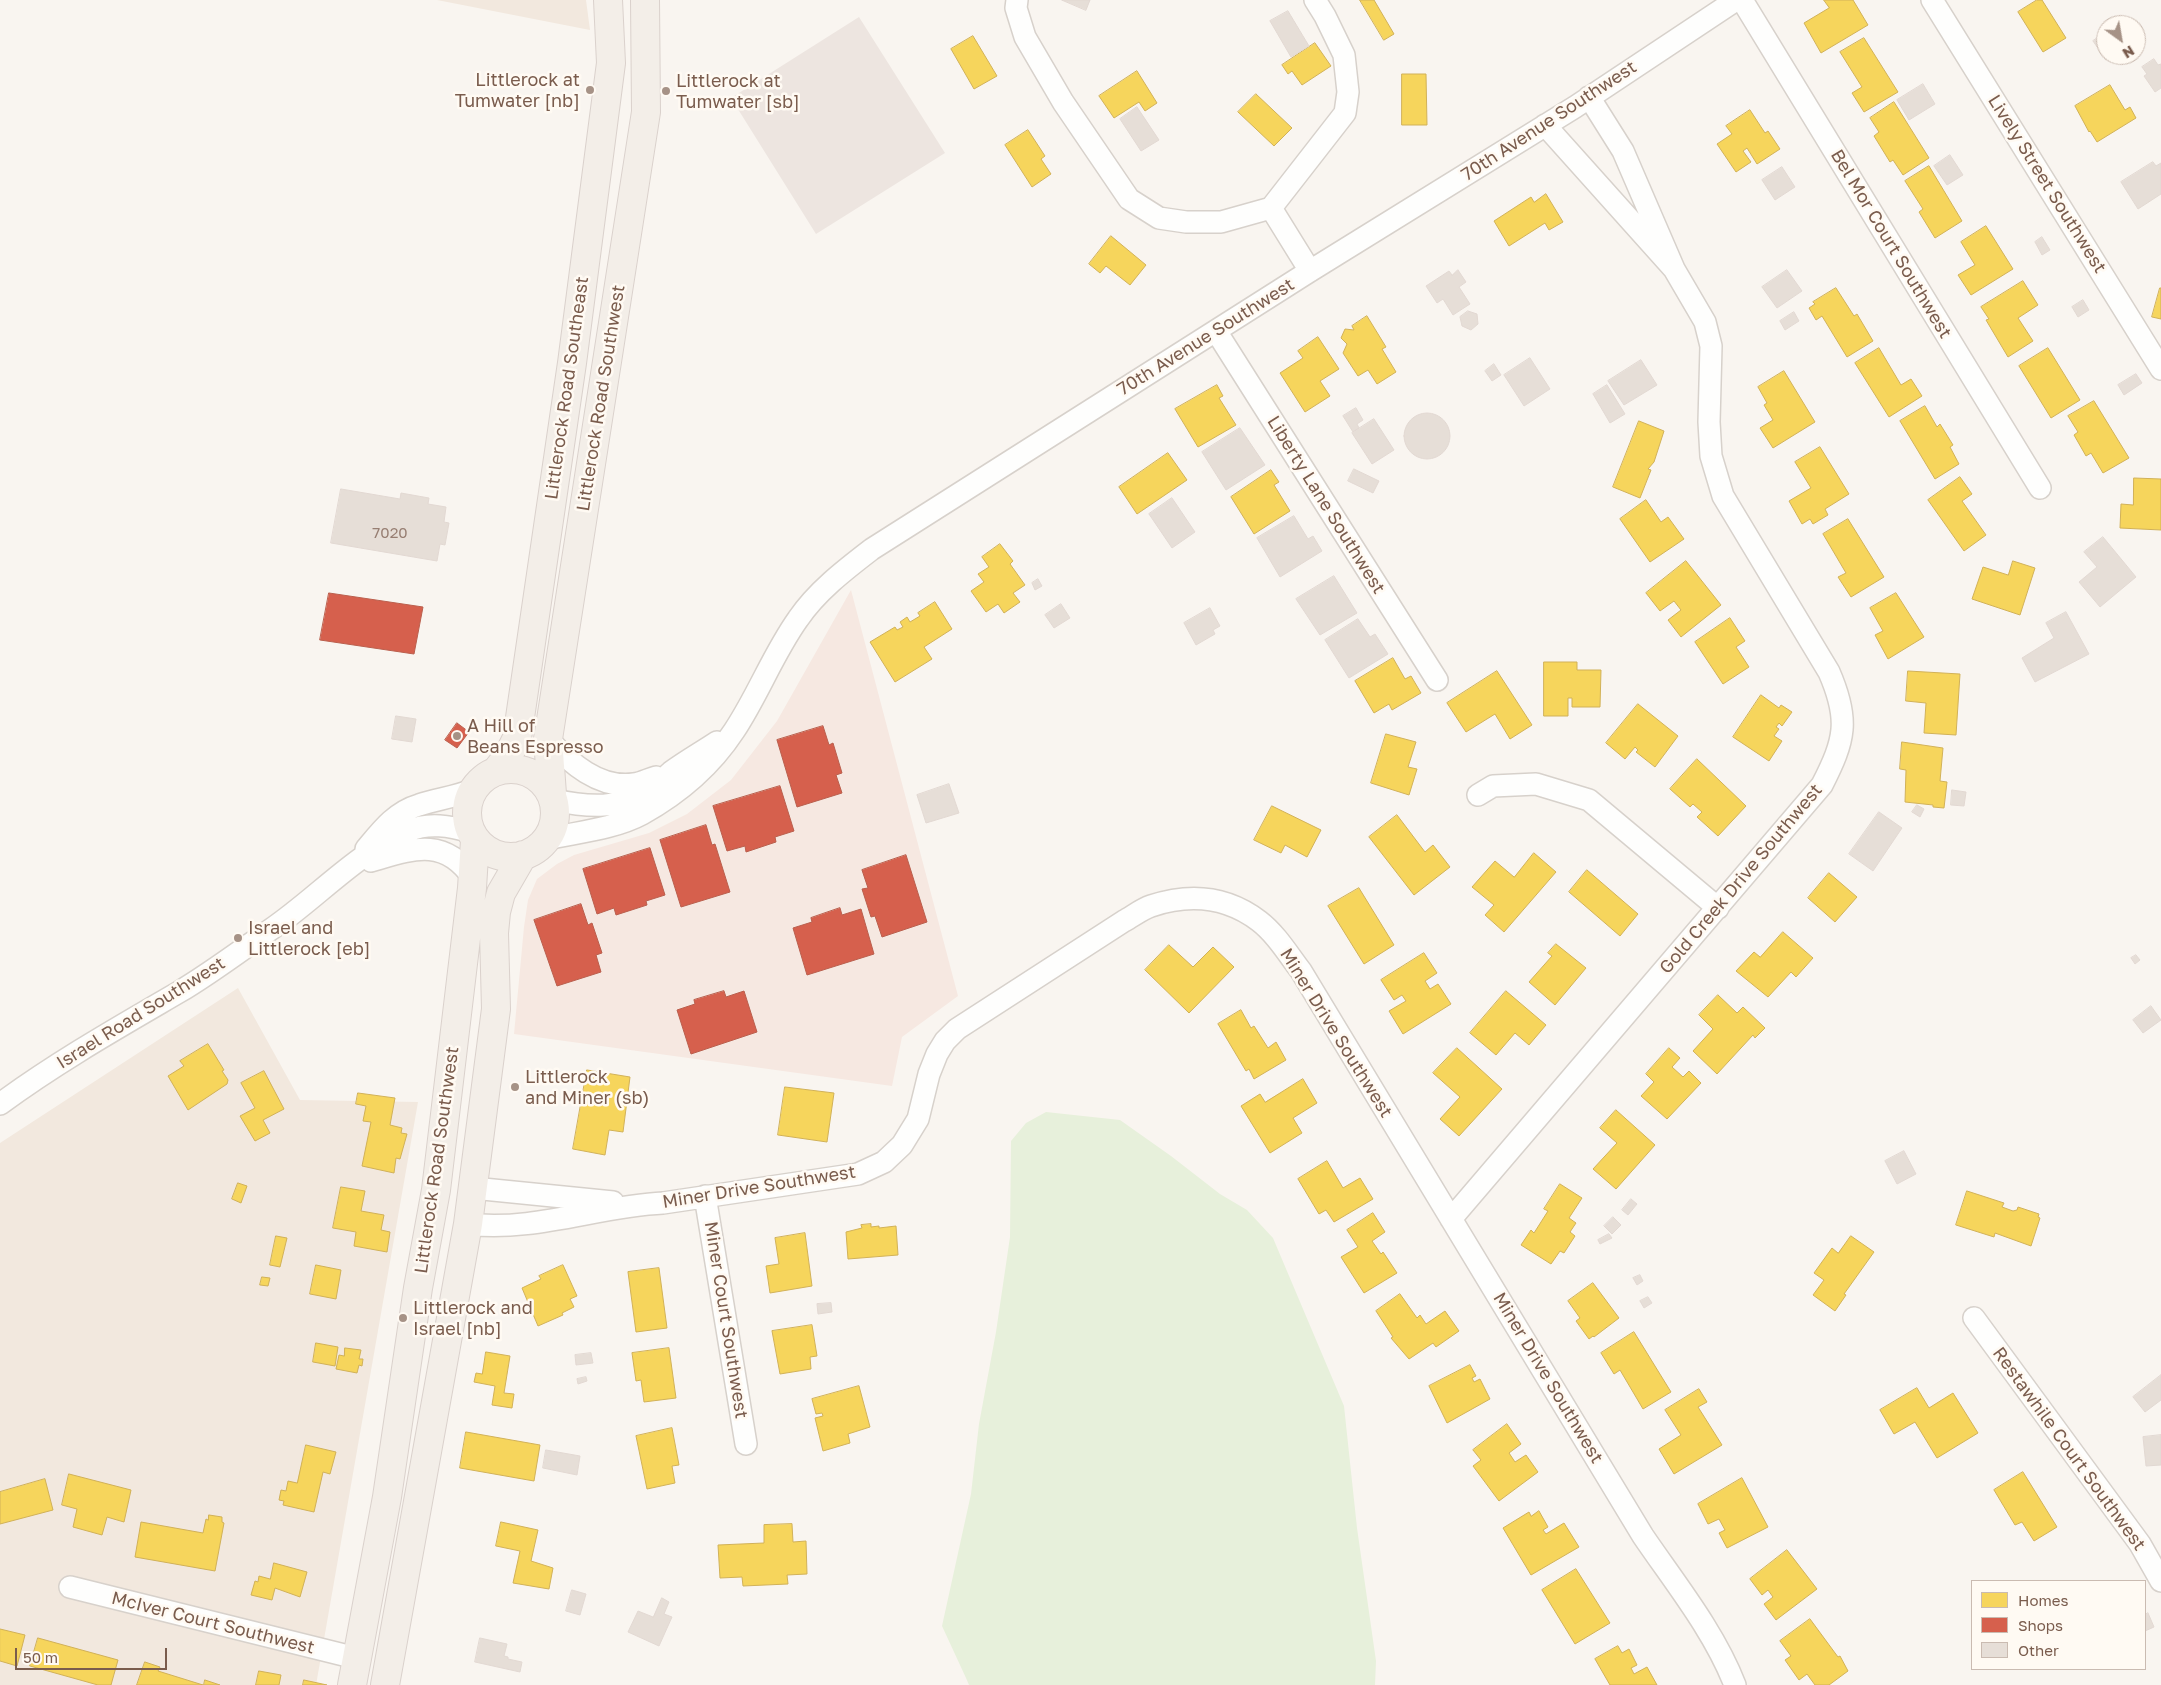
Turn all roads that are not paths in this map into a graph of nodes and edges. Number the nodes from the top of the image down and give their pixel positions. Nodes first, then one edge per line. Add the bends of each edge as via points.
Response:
1 (608, 0) edge
2 (645, 0) edge
3 (1017, 0) edge
4 (1315, 0) edge
5 (1736, 0) edge
6 (1742, 0) edge
7 (1932, 0) edge
8 (1589, 97) junction
9 (1545, 125) junction
10 (1271, 208) junction
11 (1674, 269) junction
12 (1310, 271) junction
13 (1216, 331) junction
14 (2161, 369) edge
15 (2040, 488) dead end
16 (1437, 680) dead end
17 (734, 732) junction
18 (548, 739) junction
19 (497, 770) junction
20 (671, 773) junction
21 (472, 790) junction
22 (1478, 795) dead end
23 (553, 797) junction
24 (473, 836) junction
25 (547, 839) junction
26 (523, 856) junction
27 (351, 866) junction
28 (473, 878) junction
29 (1718, 908) junction
30 (0, 1104) edge
31 (473, 1188) junction
32 (705, 1196) junction
33 (641, 1204) junction
34 (1451, 1219) junction
35 (468, 1224) junction
36 (1974, 1318) dead end
37 (746, 1444) dead end
38 (2160, 1575) edge
39 (70, 1587) dead end
40 (356, 1658) junction
41 (352, 1685) edge
42 (385, 1685) edge
43 (1735, 1685) edge

1 - 19 main road, Littlerock Road Southeast via 611,63 572,363 517,738
2 - 18 main road, Littlerock Road Southwest via 646,112
3 - 10 street via 1016,8 1025,37 1063,102 1129,199 1159,218 1186,222 1221,222
4 - 10 street via 1344,56 1348,92 1344,113
5 - 8 street, 70th Avenue Southwest
6 - 15 street, Bel Mor Court Southwest
7 - 14 street, Lively Street Southwest
8 - 9 street, 70th Avenue Southwest
8 - 11 street, Gold Creek Drive Southwest via 1623,151
9 - 11 street, Gold Creek Drive Southwest
9 - 12 street, 70th Avenue Southwest
10 - 12 street
11 - 29 street, Gold Creek Drive Southwest via 1705,322 1712,346 1711,456 1723,496 1829,672 1842,713 1837,756 1822,785
12 - 13 street, 70th Avenue Southwest
13 - 16 street, Liberty Lane Southwest
13 - 17 street, 70th Avenue Southwest via 872,549 840,573 798,618
17 - 20 street, 70th Avenue Southwest
17 - 25 street, 70th Avenue Southwest via 698,774 671,797 640,815
18 - 20 street via 566,759 600,779 633,784
18 - 23 main road, Littlerock Road Southwest
19 - 21 main road
19 - 23 main road via 513,768 529,772 542,781
20 - 23 street, 70th Avenue Southwest via 651,791 611,805 577,805
21 - 24 main road via 466,811
21 - 27 street, Israel Road Southwest via 418,805 400,814 385,826
22 - 29 street via 1493,786 1536,784 1589,800
23 - 25 main road via 556,813
24 - 26 main road via 485,849 497,855
24 - 27 street, Israel Road Southwest via 452,827 436,825 409,831
24 - 28 main road, Littlerock Road Southwest
25 - 26 main road
26 - 31 main road via 501,893 496,912 496,1009
27 - 28 street via 425,848 456,859
27 - 30 street, Israel Road Southwest via 294,914
28 - 40 main road, Littlerock Road Southwest via 436,1190 387,1497
29 - 34 street, Gold Creek Drive Southwest
31 - 33 street, Miner Drive Southwest
31 - 35 main road
32 - 33 street, Miner Drive Southwest
32 - 34 street, Miner Drive Southwest via 858,1174 884,1162 902,1144 918,1119 937,1054 957,1028 1150,906 1182,899 1213,898 1260,922 1278,940
32 - 37 street, Miner Court Southwest
33 - 35 street, Miner Drive Southwest via 524,1225
34 - 43 street, Miner Drive Southwest via 1644,1536 1703,1625
35 - 42 main road
36 - 38 street, Restawhile Court Southwest
39 - 40 street, McIver Court Southwest
40 - 41 main road, Littlerock Road Southwest

